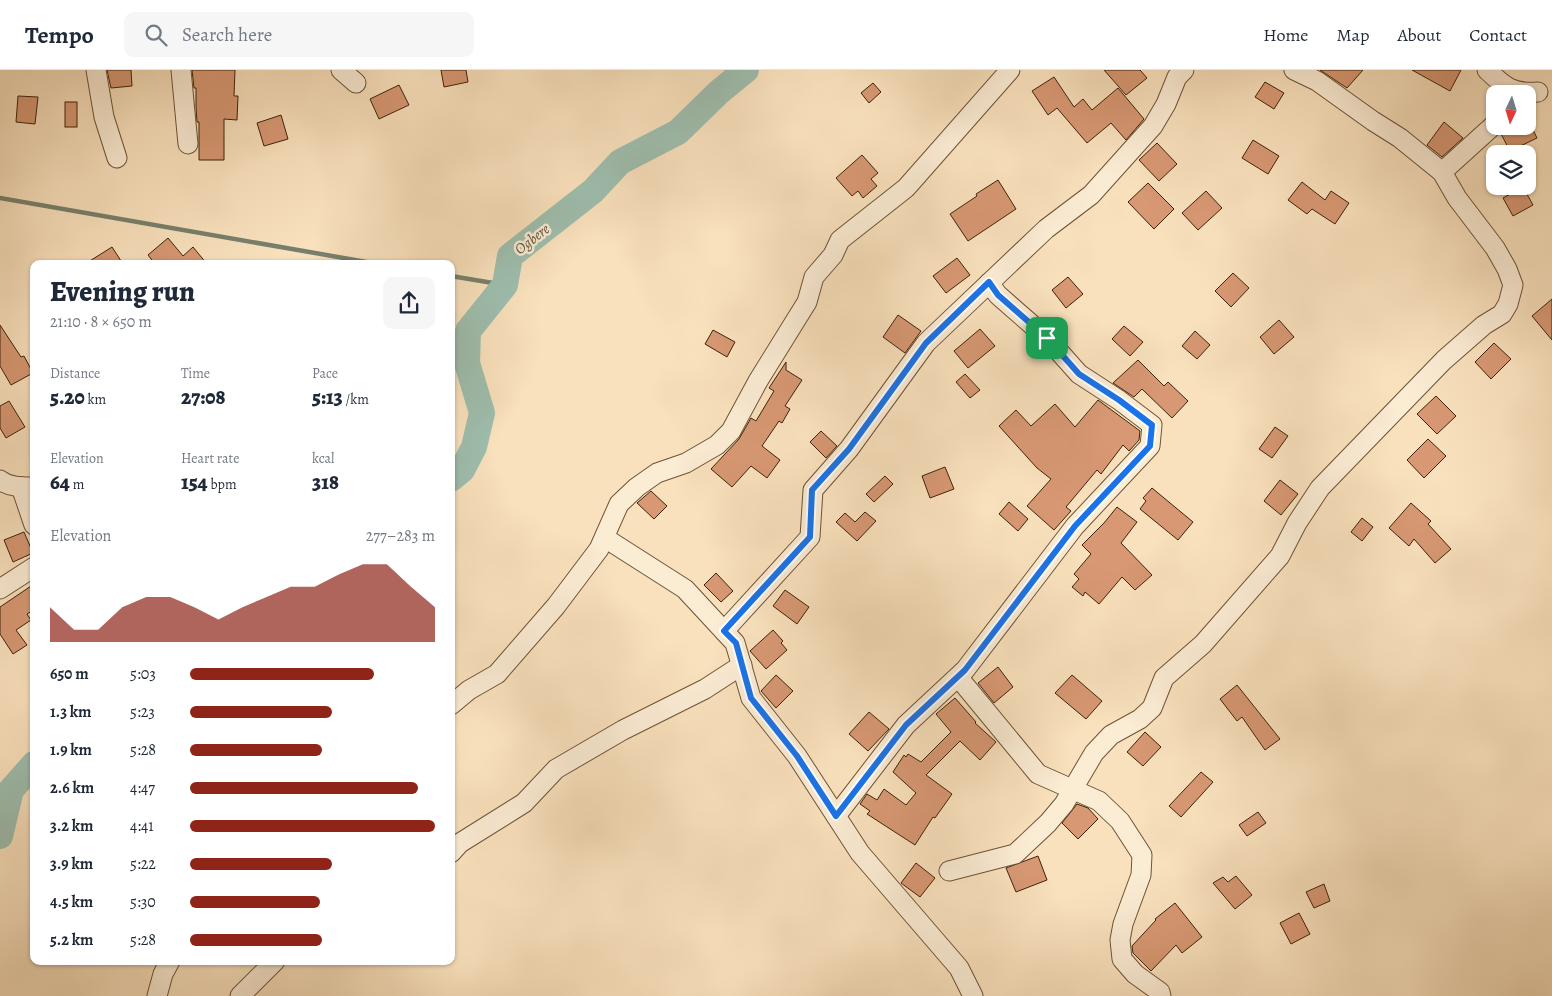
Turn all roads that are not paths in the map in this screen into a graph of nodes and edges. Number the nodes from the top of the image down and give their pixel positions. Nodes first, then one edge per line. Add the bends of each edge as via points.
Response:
1 (96, 70) edge
2 (181, 70) edge
3 (341, 70) edge
4 (1010, 70) edge
5 (1294, 70) edge
6 (1487, 70) edge
7 (1177, 72) edge
8 (356, 83) dead end
9 (1539, 92) edge
10 (1486, 132) edge
11 (188, 144) dead end
12 (117, 158) dead end
13 (1442, 172) junction
14 (989, 282) junction
15 (0, 480) edge
16 (27, 487) edge
17 (30, 503) edge
18 (605, 538) junction
19 (30, 570) edge
20 (0, 590) edge
21 (724, 631) junction
22 (742, 665) junction
23 (958, 677) junction
24 (455, 702) edge
25 (1074, 789) junction
26 (836, 816) junction
27 (455, 849) edge
28 (948, 871) dead end
29 (168, 965) edge
30 (271, 965) edge
31 (157, 996) edge
32 (240, 996) edge
33 (973, 996) edge
34 (1161, 996) edge

1 - 12 street via 104,117
2 - 11 street
3 - 8 street
4 - 18 street via 906,188 840,240 833,255 814,277 807,302 730,431 717,445 686,463 658,473 637,488 620,504
5 - 13 street via 1317,81 1400,138
6 - 9 street via 1507,88 1524,93
7 - 14 street via 1166,104 1153,126 1091,196 1046,229
10 - 13 street
13 - 25 street via 1507,269 1513,285 1508,304 1502,314 1484,324 1444,360 1320,488 1280,556 1203,644 1164,678 1152,708 1111,735 1094,753
14 - 21 street via 926,343 849,449 812,490 810,537
14 - 23 street via 998,295 1047,338 1079,374 1152,425 1152,435 1150,446 1075,526
15 - 16 street
16 - 17 street
18 - 21 street via 685,589
18 - 24 street via 556,606 497,674
19 - 20 street
21 - 22 street via 736,643
22 - 26 street via 751,698 797,756
22 - 27 street via 705,689 622,730 556,769 524,802
23 - 25 street via 1038,774
23 - 26 street via 906,725
25 - 28 street via 1048,823 1015,854
25 - 34 street via 1099,801 1120,821 1142,855 1140,874 1123,924 1120,940 1122,958 1134,974
26 - 33 street via 860,853 959,968
29 - 31 street
30 - 32 street

